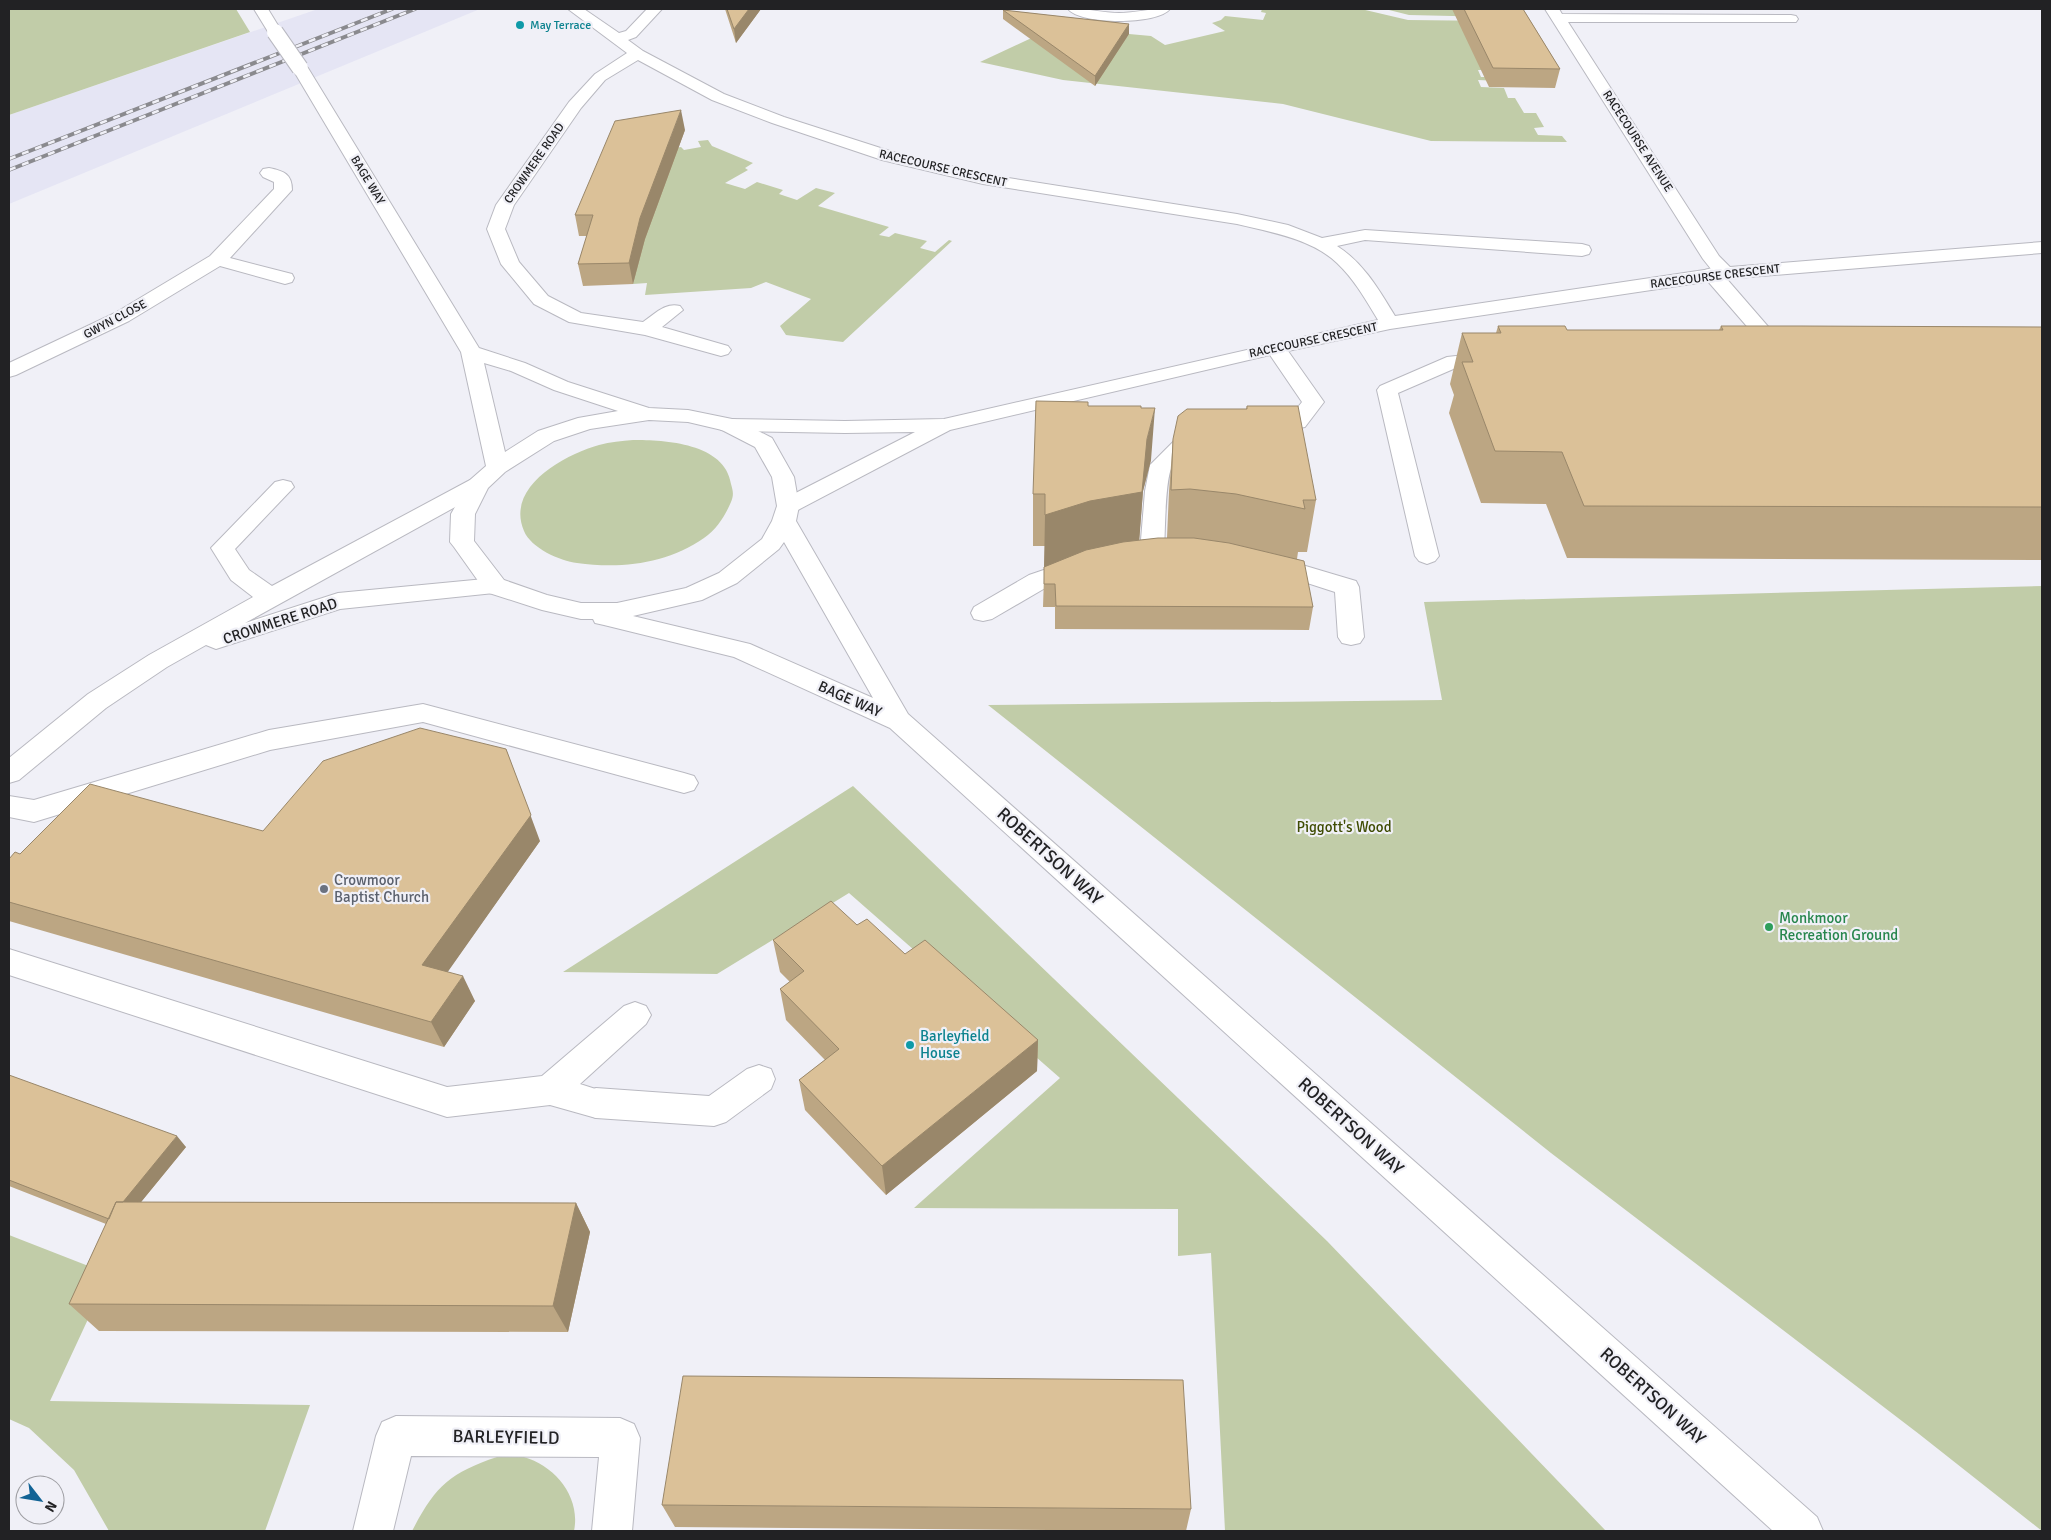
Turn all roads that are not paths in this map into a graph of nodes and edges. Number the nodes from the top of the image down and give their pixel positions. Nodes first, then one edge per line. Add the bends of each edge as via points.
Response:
1 (262, 9) edge
2 (575, 9) edge
3 (655, 9) edge
4 (1075, 9) edge
5 (1163, 9) edge
6 (1555, 14) edge
7 (1791, 19) dead end
8 (616, 39) junction
9 (638, 54) junction
10 (269, 173) dead end
11 (1321, 244) junction
12 (2042, 248) edge
13 (1582, 250) dead end
14 (217, 260) junction
15 (1718, 273) junction
16 (285, 278) dead end
17 (673, 310) dead end
18 (1390, 323) junction
19 (647, 329) junction
20 (1742, 343) edge
21 (1275, 348) junction
22 (720, 350) dead end
23 (471, 352) junction
24 (1512, 356) edge
25 (9, 371) edge
26 (649, 414) junction
27 (729, 425) junction
28 (944, 425) junction
29 (1250, 431) edge
30 (1221, 437) edge
31 (497, 467) junction
32 (478, 485) junction
33 (283, 487) dead end
34 (786, 514) junction
35 (1152, 553) edge
36 (1427, 556) dead end
37 (1104, 559) edge
38 (1254, 561) edge
39 (496, 586) junction
40 (270, 597) junction
41 (581, 611) junction
42 (983, 613) dead end
43 (1352, 637) dead end
44 (158, 661) junction
45 (899, 721) junction
46 (9, 773) edge
47 (684, 783) dead end
48 (9, 807) edge
49 (9, 962) edge
50 (636, 1015) dead end
51 (759, 1079) dead end
52 (550, 1090) junction
53 (374, 1531) edge
54 (612, 1531) edge
55 (1803, 1531) edge

1 - 23 street, BAGE WAY, bridge
2 - 8 street, RACECOURSE CRESCENT
3 - 8 street via 631,34
4 - 5 street via 1111,17 1134,16
6 - 7 street
6 - 15 street, RACECOURSE AVENUE
8 - 9 street, RACECOURSE CRESCENT
9 - 11 street, RACECOURSE CRESCENT via 718,97 888,156 983,179 1237,219 1282,229
9 - 19 street, CROWMERE ROAD via 600,77 574,105 505,205 496,229 510,264 541,300 576,318
10 - 14 street, GWYN CLOSE via 283,180 283,190
11 - 13 street via 1365,235
11 - 18 street, RACECOURSE CRESCENT via 1343,258 1361,278
12 - 15 street, RACECOURSE CRESCENT
14 - 16 street
14 - 25 street, GWYN CLOSE via 122,317
15 - 18 street, RACECOURSE CRESCENT
15 - 20 street, RACECOURSE AVENUE via 1780,341
17 - 19 street
18 - 21 street, RACECOURSE CRESCENT
19 - 22 street, CROWMERE ROAD
21 - 28 street, RACECOURSE CRESCENT
21 - 29 street via 1313,402 1297,422
23 - 26 street via 518,367 561,386
23 - 31 street, BAGE WAY
24 - 36 street via 1454,362 1386,390
26 - 27 street via 688,416
26 - 31 street via 586,423 546,436
27 - 28 street, RACECOURSE CRESCENT
27 - 34 street, BAGE WAY via 764,443 783,477
28 - 34 street, RACECOURSE CRESCENT
30 - 35 street via 1184,444 1161,465
31 - 32 street
32 - 39 street via 463,514 462,542
32 - 40 street, CROWMERE ROAD
33 - 40 street, CROWMERE ROAD via 223,548 240,576
34 - 41 street via 771,544 728,578 693,594 618,611
34 - 45 street, BAGE WAY via 832,607
37 - 42 street via 1038,581
38 - 43 street via 1347,587
39 - 41 street
39 - 44 street, CROWMERE ROAD via 338,601
40 - 44 street, CROWMERE ROAD
41 - 45 street, BAGE WAY via 741,650
44 - 46 street, CROWMERE ROAD via 97,701
45 - 55 street, ROBERTSON WAY
47 - 48 street via 423,713 270,740 34,811
49 - 52 street via 447,1102
50 - 52 street
51 - 52 street via 714,1111 596,1103
53 - 54 street, BARLEYFIELD via 396,1436 620,1438

